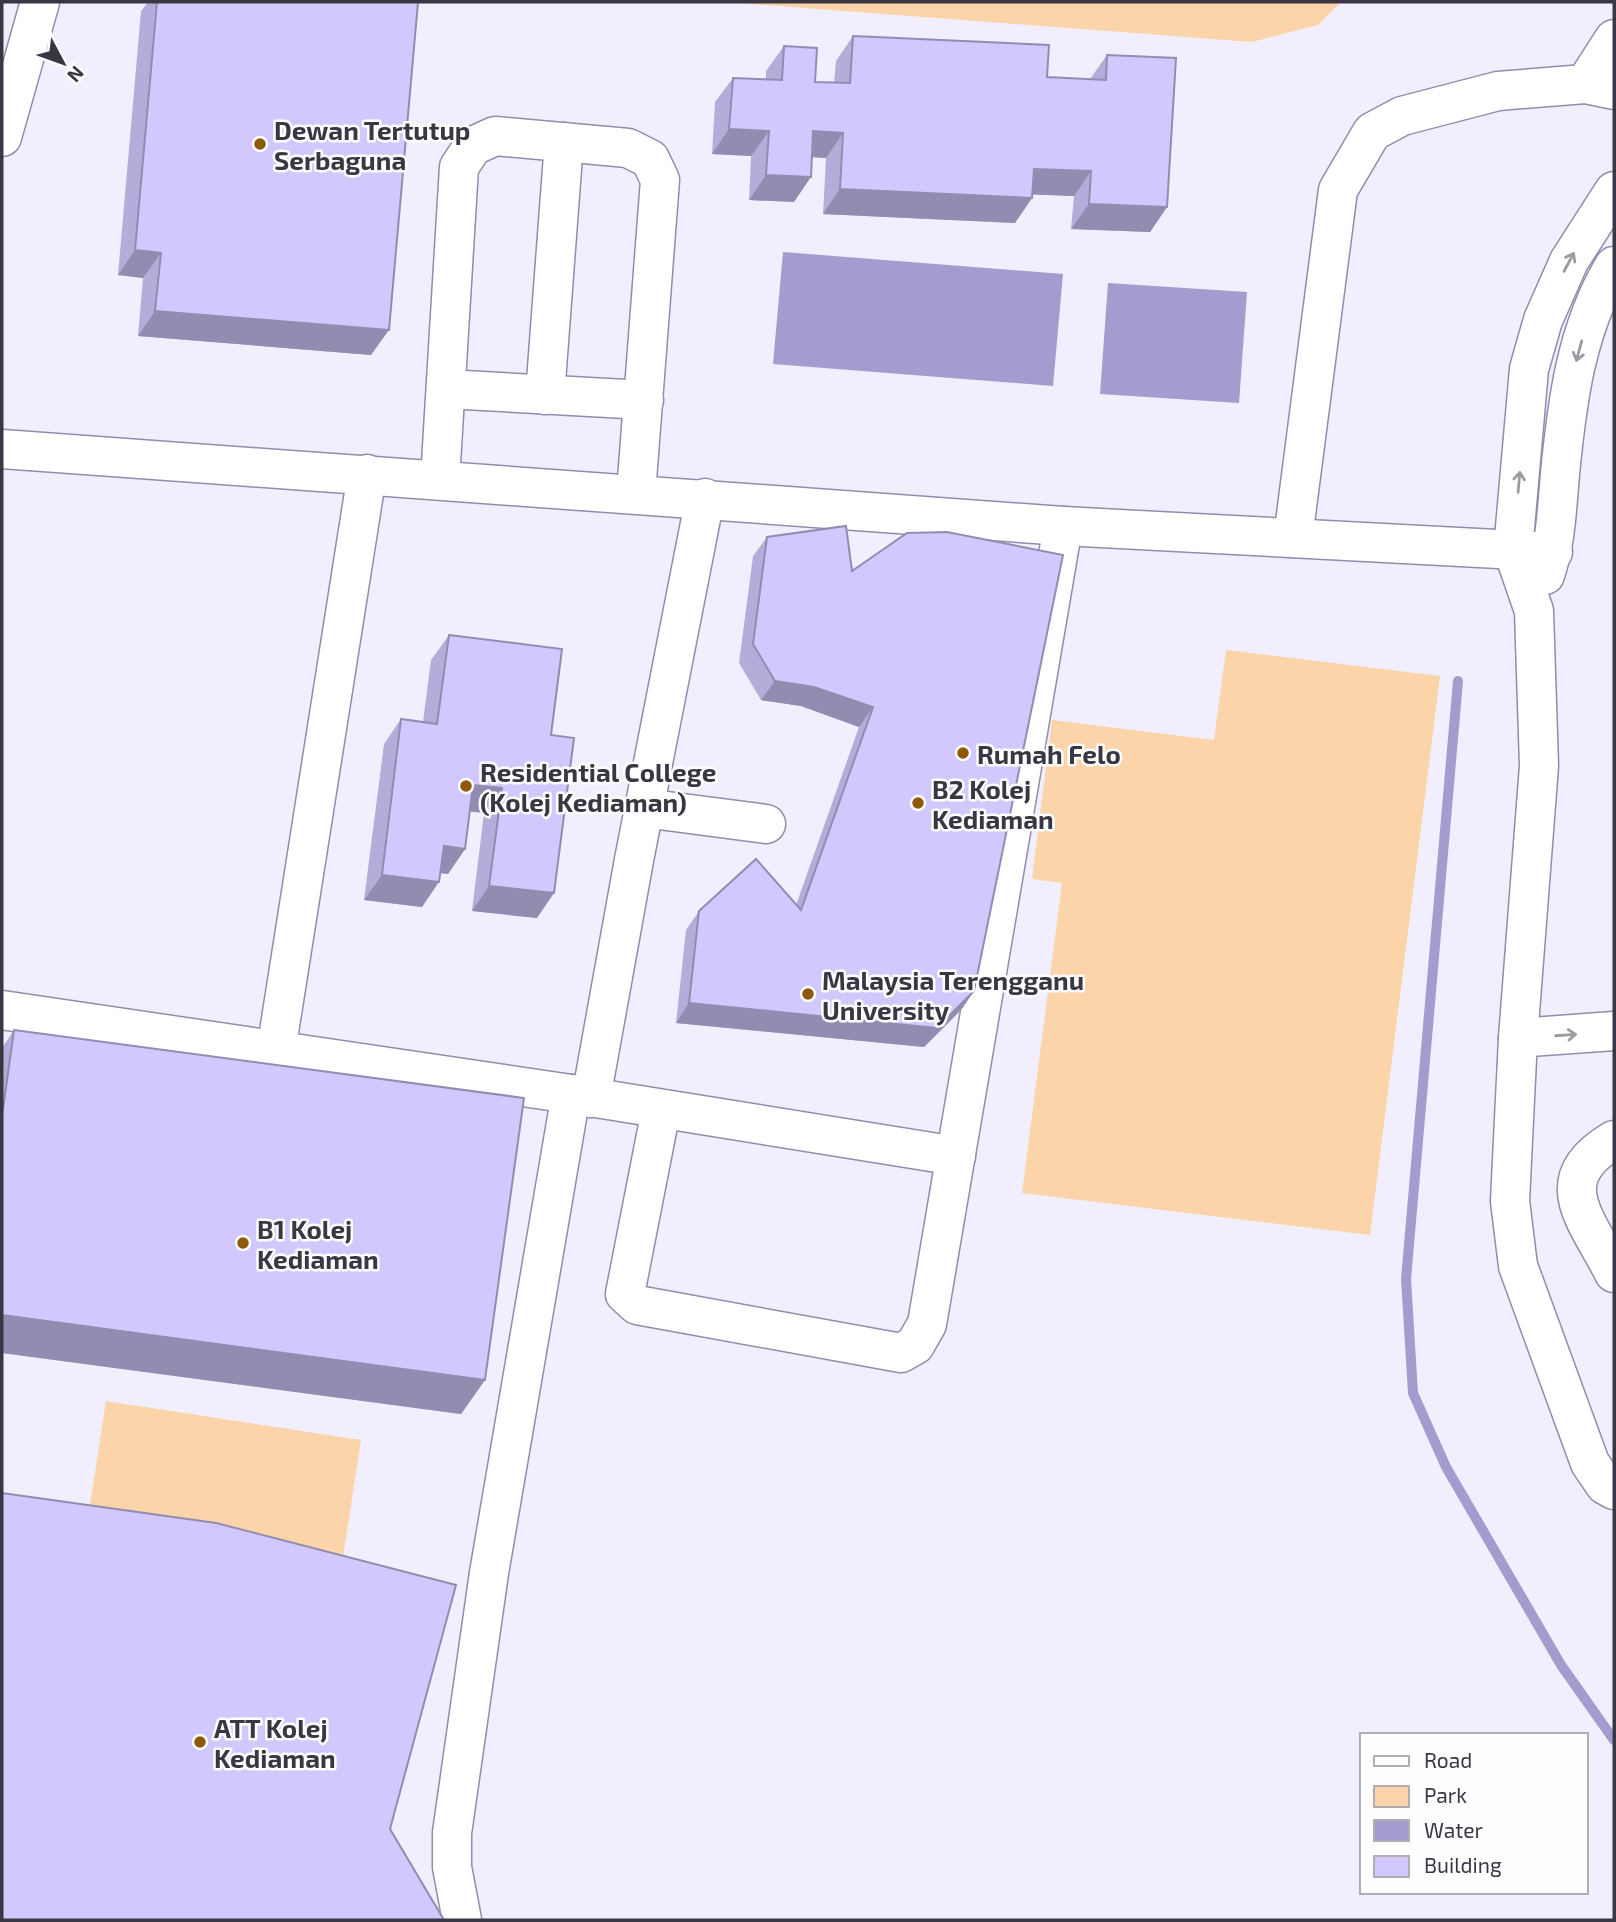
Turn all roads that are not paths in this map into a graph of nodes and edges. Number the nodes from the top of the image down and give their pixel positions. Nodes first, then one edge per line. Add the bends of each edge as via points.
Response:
1 (40, 2) edge
2 (1614, 39) edge
3 (1600, 87) edge
4 (2, 137) edge
5 (564, 142) junction
6 (1614, 191) edge
7 (1612, 274) edge
8 (446, 389) junction
9 (545, 395) junction
10 (644, 400) junction
11 (2, 449) edge
12 (367, 474) junction
13 (440, 480) junction
14 (636, 493) junction
15 (705, 498) junction
16 (1063, 526) junction
17 (1293, 538) junction
18 (1513, 550) junction
19 (1553, 552) junction
20 (1534, 611) junction
21 (644, 808) junction
22 (766, 824) dead end
23 (2, 1010) edge
24 (1614, 1031) edge
25 (1518, 1038) junction
26 (276, 1051) junction
27 (581, 1096) junction
28 (661, 1110) junction
29 (1614, 1140) edge
30 (956, 1156) junction
31 (1614, 1273) edge
32 (1614, 1490) edge
33 (462, 1920) edge

1 - 4 street
2 - 3 street
3 - 17 street via 1485,94 1402,116 1372,132 1338,190
5 - 8 street via 495,136 473,146 459,167
5 - 9 street
5 - 10 street via 628,148 650,159 660,180
18 -> 6 street via 1529,369 1543,320 1569,261
7 -> 19 street via 1579,348 1567,408
8 - 9 street
8 - 13 street
9 - 10 street
10 - 14 street
11 - 12 street
12 - 13 street
12 - 26 street
13 - 14 street
14 - 15 street
15 - 16 street
15 - 21 street
16 - 17 street
16 - 30 street
17 - 18 street
18 - 19 street
18 - 20 street
19 - 20 street
20 - 25 street via 1539,766
21 - 22 street
21 - 27 street
23 - 26 street
25 -> 24 street
25 - 32 street via 1510,1202 1517,1266 1590,1463
26 - 27 street
27 - 28 street
27 - 33 street via 489,1573 452,1833 452,1867
28 - 30 street
28 - 30 street via 625,1294 637,1306 663,1312 901,1353 915,1345 927,1324
29 - 31 street via 1580,1168 1575,1187

